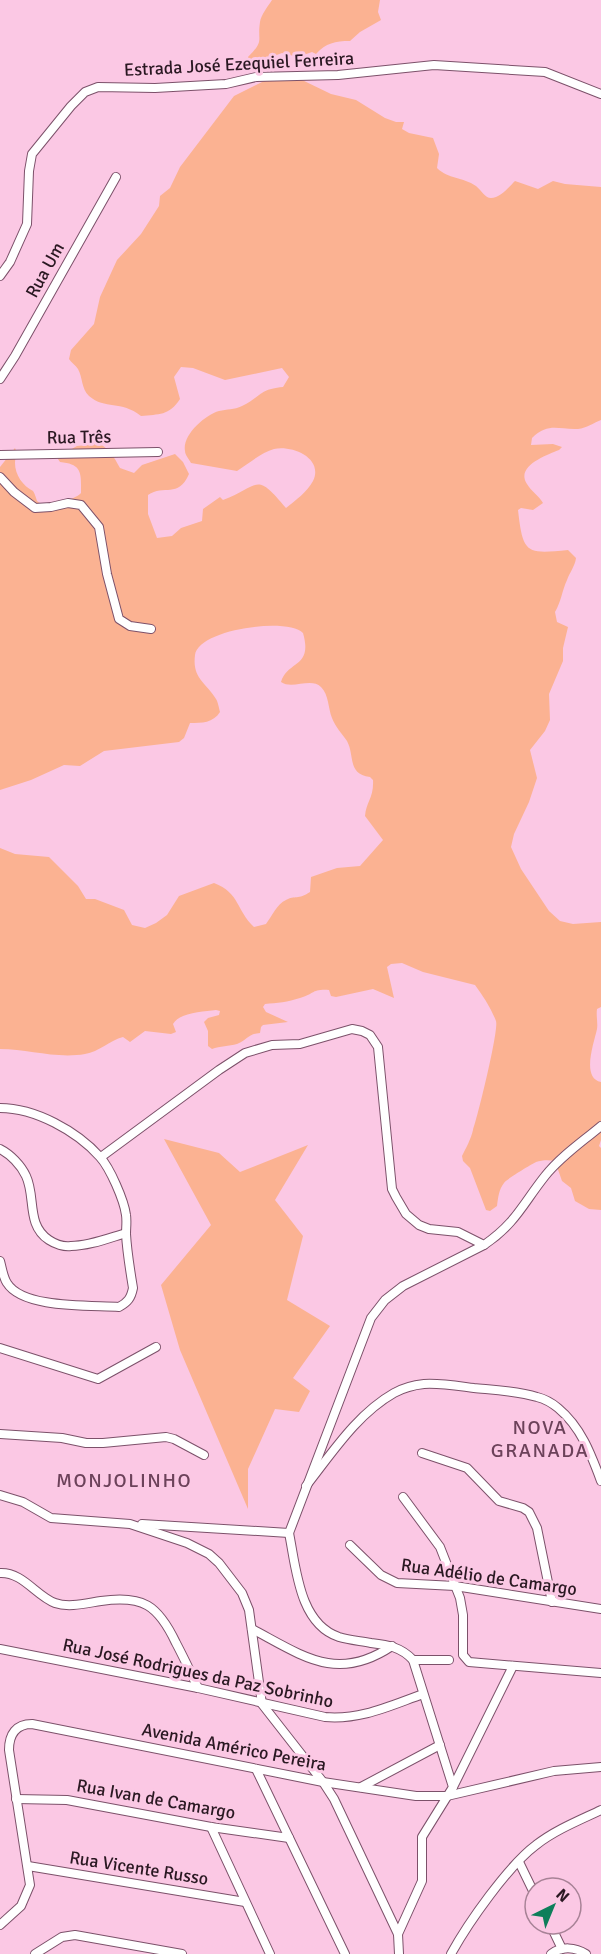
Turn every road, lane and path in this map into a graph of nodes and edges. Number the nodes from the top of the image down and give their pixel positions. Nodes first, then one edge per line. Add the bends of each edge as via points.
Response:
1 (601, 94) edge
2 (116, 177) dead end
3 (0, 276) edge
4 (0, 379) edge
5 (158, 452) dead end
6 (0, 455) edge
7 (0, 477) edge
8 (151, 629) dead end
9 (0, 1108) edge
10 (601, 1126) edge
11 (0, 1149) edge
12 (101, 1157) junction
13 (126, 1233) junction
14 (483, 1245) junction
15 (0, 1261) edge
16 (156, 1347) dead end
17 (0, 1348) edge
18 (0, 1434) edge
19 (422, 1453) dead end
20 (204, 1455) dead end
21 (601, 1481) edge
22 (306, 1486) junction
23 (0, 1496) edge
24 (403, 1497) dead end
25 (130, 1524) junction
26 (289, 1533) junction
27 (350, 1545) dead end
28 (0, 1573) edge
29 (455, 1586) junction
30 (552, 1602) junction
31 (601, 1610) edge
32 (252, 1629) junction
33 (392, 1646) junction
34 (0, 1649) edge
35 (413, 1660) junction
36 (449, 1660) dead end
37 (513, 1666) junction
38 (601, 1673) edge
39 (198, 1688) junction
40 (423, 1694) junction
41 (262, 1704) junction
42 (440, 1745) junction
43 (601, 1767) edge
44 (256, 1769) junction
45 (323, 1782) junction
46 (360, 1787) junction
47 (453, 1787) junction
48 (447, 1796) junction
49 (16, 1799) junction
50 (601, 1809) edge
51 (211, 1827) junction
52 (289, 1838) junction
53 (519, 1862) junction
54 (28, 1866) junction
55 (526, 1876) edge
56 (245, 1902) junction
57 (0, 1925) edge
58 (398, 1934) junction
59 (556, 1936) edge
60 (562, 1948) junction
61 (34, 1954) edge
62 (182, 1954) edge
63 (270, 1954) edge
64 (345, 1954) edge
65 (399, 1954) edge
66 (451, 1954) edge
67 (551, 1954) edge
68 (586, 1954) edge

1 - 3 street, Estrada José Ezequiel Ferreira via 544,72 434,65 338,75 256,77 226,84 98,87 85,92 71,106 32,154 27,224
2 - 4 street, Rua Um
5 - 6 street, Rua Três
7 - 8 street via 35,508 68,503 81,506 99,527 119,619 130,627
9 - 12 street via 44,1117
10 - 14 street via 559,1161 510,1225
11 - 13 street via 26,1176 33,1220 39,1233 49,1240 70,1247
12 - 13 street via 126,1215
12 - 14 street via 245,1053 272,1045 300,1044 352,1029 362,1031 378,1047 392,1188 401,1207 419,1225 458,1232
13 - 15 street via 133,1288 129,1301 119,1307 42,1302 22,1296 6,1282
14 - 22 street via 403,1286 376,1309
16 - 17 street via 98,1379
18 - 20 street via 86,1443 166,1437
19 - 30 street via 467,1468 499,1501 529,1512 537,1528
21 - 22 street via 578,1430 550,1402 516,1393 423,1384 395,1392 372,1409
22 - 26 street
23 - 25 street via 23,1502 51,1518
24 - 29 street via 440,1547
25 - 26 street
25 - 32 street via 209,1554 242,1593
26 - 33 street via 301,1588 320,1624 338,1637
27 - 29 street, Rua Adélio de Camargo via 388,1580
28 - 39 street via 29,1583 57,1604 118,1598 154,1608 168,1626
29 - 30 street, Rua Adélio de Camargo
29 - 37 street via 463,1606 465,1660
30 - 31 street, Rua Adélio de Camargo
32 - 33 street via 308,1659 327,1663 361,1662
32 - 41 street
33 - 35 street
34 - 39 street, Rua José Rodrigues da Paz Sobrinho
35 - 36 street
35 - 40 street
37 - 38 street
37 - 47 street
39 - 41 street, Rua José Rodrigues da Paz Sobrinho
40 - 41 street, Rua José Rodrigues da Paz Sobrinho via 342,1719
40 - 42 street
41 - 45 street
42 - 46 street
42 - 47 street
43 - 48 street, Avenida Américo Pereira via 554,1771
44 - 45 street, Avenida Américo Pereira
44 - 49 street, Avenida Américo Pereira via 24,1724 12,1735 9,1750
44 - 52 street
45 - 46 street, Avenida Américo Pereira
45 - 58 street
46 - 48 street, Avenida Américo Pereira via 403,1795
47 - 48 street
48 - 58 street via 422,1837 422,1881
49 - 51 street, Rua Ivan de Camargo via 67,1800
49 - 54 street
50 - 53 street via 547,1837
51 - 52 street, Rua Ivan de Camargo
51 - 56 street
52 - 64 street
53 - 55 street
53 - 66 street via 472,1920
54 - 56 street, Rua Vicente Russo
54 - 57 street via 30,1885 21,1906
56 - 63 street
58 - 65 street
59 - 60 street
60 - 67 street
60 - 68 street
61 - 62 street via 62,1937 75,1935

